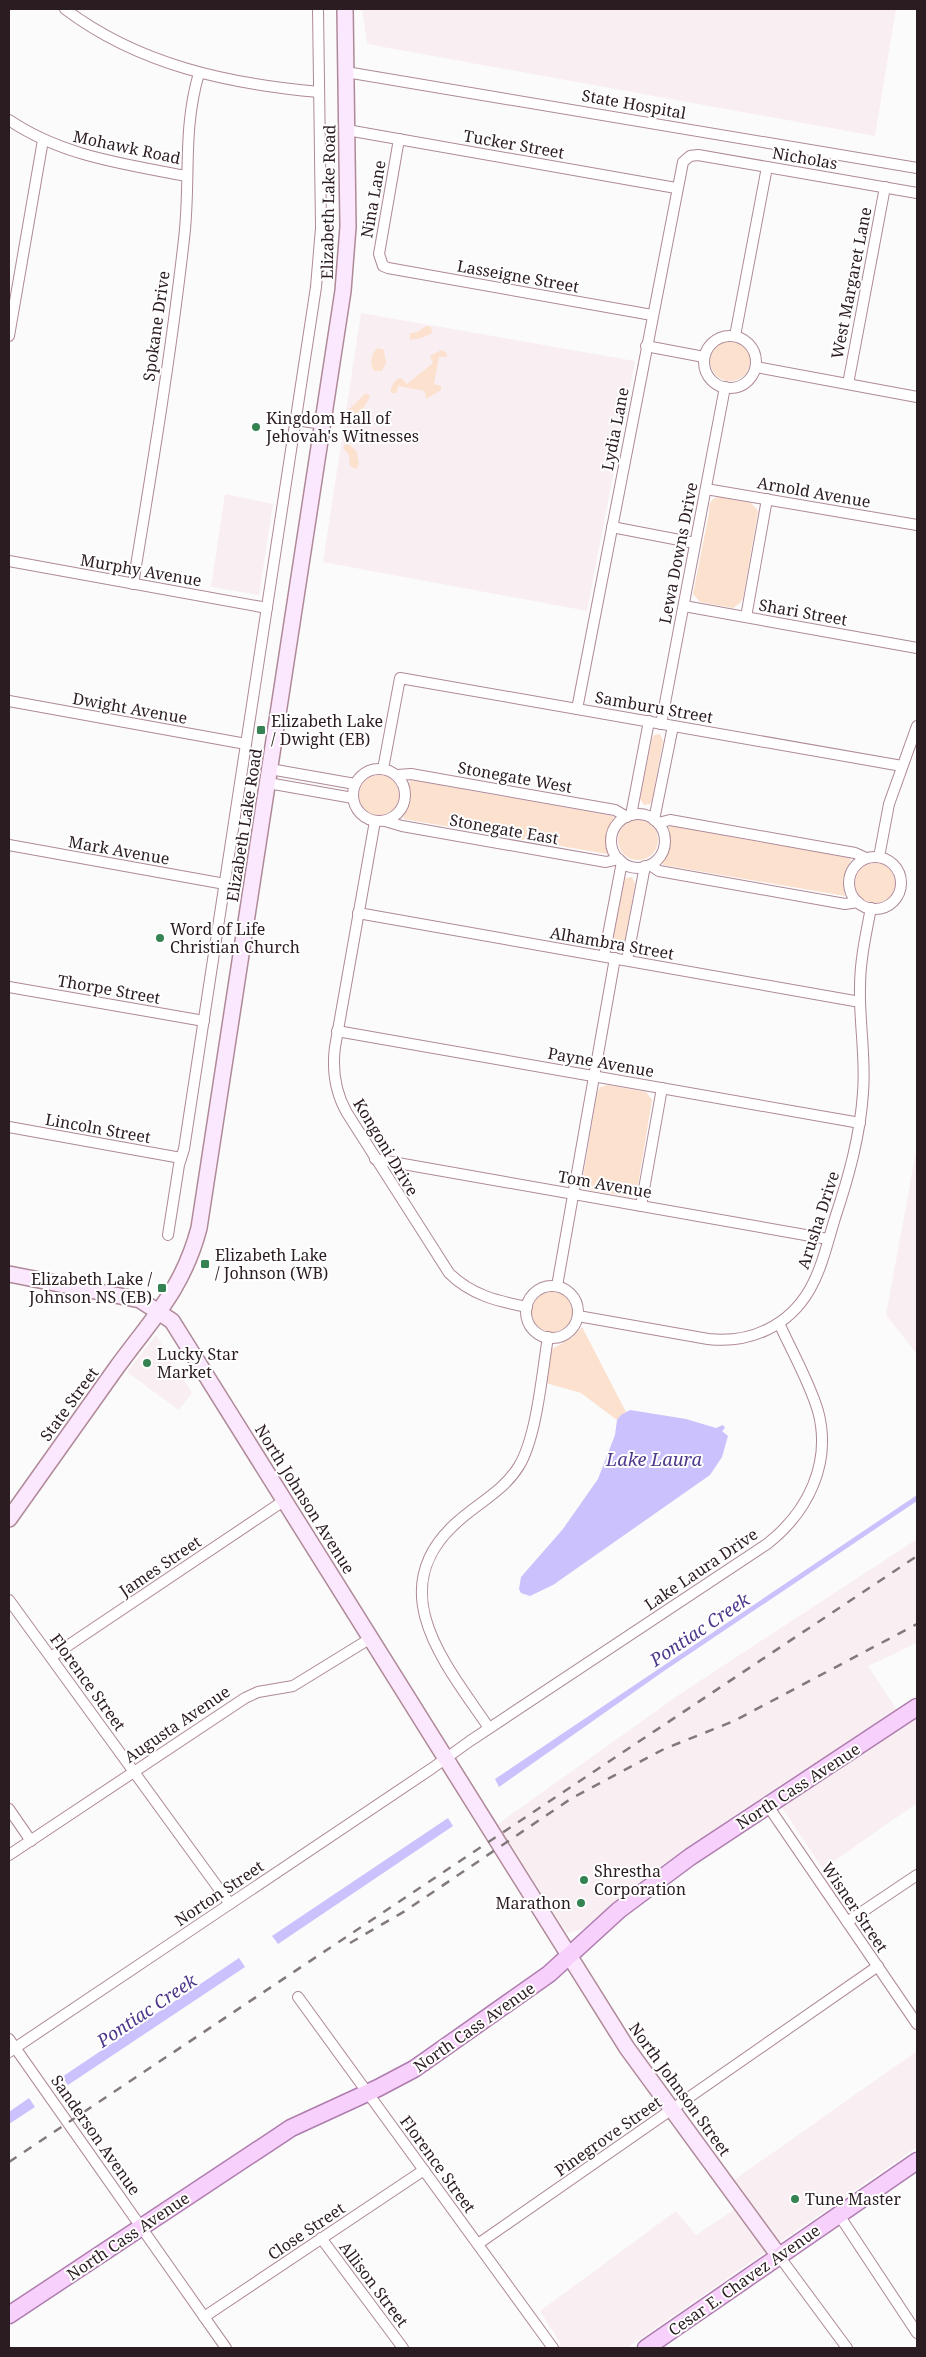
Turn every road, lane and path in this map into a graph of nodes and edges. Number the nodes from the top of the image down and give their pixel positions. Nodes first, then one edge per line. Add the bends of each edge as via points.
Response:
1 (65, 9) edge
2 (318, 9) edge
3 (345, 9) edge
4 (346, 72) junction
5 (199, 73) junction
6 (319, 92) junction
7 (9, 120) edge
8 (347, 130) junction
9 (399, 139) junction
10 (43, 140) junction
11 (687, 158) joint
12 (767, 167) junction
13 (917, 168) edge
14 (186, 176) junction
15 (885, 187) junction
16 (676, 188) junction
17 (917, 193) edge
18 (381, 264) joint
19 (652, 315) junction
20 (9, 336) edge
21 (735, 336) junction
22 (646, 346) junction
23 (704, 357) junction
24 (756, 367) junction
25 (848, 384) junction
26 (725, 387) junction
27 (917, 397) edge
28 (296, 420) junction
29 (323, 424) junction
30 (706, 489) junction
31 (767, 499) junction
32 (917, 525) edge
33 (612, 527) junction
34 (695, 543) junction
35 (9, 561) edge
36 (133, 584) junction
37 (684, 606) junction
38 (267, 608) junction
39 (746, 617) junction
40 (917, 648) edge
41 (9, 701) edge
42 (577, 709) junction
43 (649, 721) junction
44 (661, 724) junction
45 (673, 726) junction
46 (917, 726) edge
47 (246, 744) junction
48 (902, 766) junction
49 (383, 769) junction
50 (397, 775) junction
51 (269, 776) junction
52 (355, 784) junction
53 (353, 798) junction
54 (629, 816) junction
55 (375, 821) junction
56 (386, 821) junction
57 (656, 822) junction
58 (9, 845) edge
59 (879, 857) junction
60 (866, 858) junction
61 (620, 861) junction
62 (647, 866) junction
63 (225, 884) junction
64 (858, 902) junction
65 (871, 908) junction
66 (358, 913) junction
67 (604, 956) junction
68 (615, 958) junction
69 (627, 960) junction
70 (9, 987) edge
71 (860, 1002) junction
72 (204, 1022) junction
73 (337, 1031) junction
74 (594, 1076) junction
75 (662, 1088) junction
76 (860, 1123) junction
77 (9, 1127) edge
78 (181, 1158) junction
79 (376, 1159) junction
80 (573, 1194) junction
81 (641, 1206) junction
82 (168, 1235) dead end
83 (828, 1239) junction
84 (9, 1274) edge
85 (557, 1286) junction
86 (527, 1307) junction
87 (160, 1312) junction
88 (578, 1316) junction
89 (779, 1323) junction
90 (548, 1337) junction
91 (285, 1500) junction
92 (9, 1517) edge
93 (9, 1600) edge
94 (371, 1638) junction
95 (51, 1657) junction
96 (917, 1707) edge
97 (489, 1728) junction
98 (446, 1758) junction
99 (134, 1771) junction
100 (768, 1806) junction
101 (9, 1809) edge
102 (31, 1840) junction
103 (499, 1842) joint
104 (9, 1855) edge
105 (917, 1875) edge
106 (230, 1904) junction
107 (847, 1922) junction
108 (569, 1956) junction
109 (878, 1966) junction
110 (298, 1997) dead end
111 (917, 2024) edge
112 (9, 2039) edge
113 (12, 2050) edge
114 (367, 2092) junction
115 (672, 2109) junction
116 (917, 2161) edge
117 (424, 2170) junction
118 (839, 2215) junction
119 (141, 2227) junction
120 (321, 2238) junction
121 (478, 2244) junction
122 (779, 2256) junction
123 (9, 2315) edge
124 (204, 2316) junction
125 (917, 2333) edge
126 (226, 2348) edge
127 (403, 2348) edge
128 (554, 2348) edge
129 (646, 2348) edge
130 (847, 2348) edge

1 - 5 street via 131,47
2 - 6 street, Elizabeth Lake Road
3 - 4 main road, Elizabeth Lake Road
4 - 8 main road, Elizabeth Lake Road
4 - 13 street, State Hospital
5 - 6 street via 246,84
5 - 14 street, Spokane Drive via 189,115
6 - 28 street, Elizabeth Lake Road via 318,271
7 - 10 street, Mohawk Road
8 - 9 street, Tucker Street
8 - 29 main road, Elizabeth Lake Road via 345,274
9 - 16 street, Tucker Street
9 - 18 street, Nina Lane via 379,254
10 - 14 street, Mohawk Road via 86,156
10 - 20 street
11 - 12 street, Nicholas via 698,155
11 - 16 street, Lydia Lane via 681,165
12 - 15 street, Nicholas
12 - 21 street
14 - 36 street, Spokane Drive via 184,238
15 - 17 street, Nicholas
15 - 25 street, West Margaret Lane
16 - 19 street, Lydia Lane
18 - 19 street, Lasseigne Street via 388,268
19 - 22 street, Lydia Lane
21 - 23 street via 715,340
21 - 24 street via 752,347
22 - 23 street
22 - 33 street, Lydia Lane
23 - 26 street via 708,376
24 - 25 street
24 - 26 street via 745,383
25 - 27 street
26 - 30 street, Lewa Downs Drive
28 - 29 street
28 - 38 street, Elizabeth Lake Road
29 - 51 main road, Elizabeth Lake Road
30 - 31 street, Arnold Avenue
30 - 34 street, Lewa Downs Drive
31 - 32 street, Arnold Avenue
31 - 39 street
33 - 34 street
33 - 42 street, Lydia Lane
34 - 37 street, Lewa Downs Drive
35 - 36 street, Murphy Avenue
36 - 38 street, Murphy Avenue
37 - 39 street, Shari Street
37 - 44 street, Lewa Downs Drive
38 - 47 street, Elizabeth Lake Road
39 - 40 street, Shari Street
41 - 47 street, Dwight Avenue
42 - 43 street, Samburu Street
42 - 49 street, Samburu Street via 400,678
43 - 44 street, Samburu Street
43 - 54 street
44 - 45 street, Samburu Street
45 - 48 street, Samburu Street
45 - 57 street
46 - 48 street
47 - 63 street, Elizabeth Lake Road
48 - 59 street
49 - 50 street
49 - 52 street via 367,772
50 - 54 street, Stonegate West via 411,774 615,810
50 - 56 street via 404,785 405,801 399,812
51 - 52 street
51 - 53 street
51 - 87 main road, Elizabeth Lake Road via 199,1228 182,1276
52 - 53 street
53 - 55 street via 361,814
54 - 57 street via 644,815
54 - 61 street via 617,825 612,836 613,848
55 - 56 street
55 - 66 street, Kongoni Drive
56 - 61 street, Stonegate East via 606,862
57 - 60 street via 670,820 855,853
57 - 62 street via 664,834 664,846 659,857
58 - 63 street, Mark Avenue
59 - 60 street
59 - 65 street via 894,865 901,885 891,903
60 - 64 street via 854,867 850,880 851,891
61 - 62 street via 633,867
61 - 67 street
62 - 64 street via 659,871 845,904
62 - 69 street
63 - 72 street, Elizabeth Lake Road
64 - 65 street
65 - 71 street, Arusha Drive via 861,967
66 - 67 street, Alhambra Street
66 - 73 street, Kongoni Drive
67 - 68 street, Alhambra Street
68 - 69 street, Alhambra Street
68 - 74 street
69 - 71 street, Alhambra Street
70 - 72 street, Thorpe Street
71 - 76 street, Arusha Drive via 864,1068
72 - 78 street, Elizabeth Lake Road
73 - 74 street, Payne Avenue
73 - 79 street, Kongoni Drive via 333,1063 338,1094 346,1113
74 - 75 street, Payne Avenue
74 - 80 street
75 - 76 street, Payne Avenue
75 - 81 street
76 - 83 street, Arusha Drive via 851,1169
77 - 78 street, Lincoln Street
78 - 82 street, Elizabeth Lake Road
79 - 80 street, Tom Avenue
79 - 86 street, Kongoni Drive via 437,1257 454,1278 488,1299
80 - 81 street, Tom Avenue
80 - 85 street
81 - 83 street, Tom Avenue
83 - 89 street, Arusha Drive via 811,1289 799,1306
84 - 87 main road, North Johnson Avenue via 140,1300
85 - 86 street via 538,1290
85 - 88 street via 574,1297
86 - 90 street via 531,1327
87 - 91 main road, North Johnson Avenue via 172,1321
87 - 92 main road, State Street via 144,1329
88 - 89 street, Arusha Drive via 718,1340 750,1337
88 - 90 street via 567,1333
89 - 97 street, Lake Laura Drive via 814,1400 821,1431 819,1468 812,1490 799,1512 766,1544
90 - 97 street via 530,1439 521,1462 503,1486 443,1537 430,1559 424,1582 423,1610 431,1638
91 - 94 main road, North Johnson Avenue
91 - 95 street, James Street
93 - 95 street, Florence Street
94 - 98 main road, North Johnson Avenue
94 - 99 street, Augusta Avenue via 293,1686 258,1692 245,1698
95 - 99 street, Florence Street
96 - 100 main road, North Cass Avenue
97 - 98 street, Lake Laura Drive
98 - 103 main road, North Johnson Avenue
98 - 106 street, Norton Street
99 - 102 street, Augusta Avenue
99 - 106 street, Florence Street
100 - 107 street, Wisner Street
100 - 108 main road, North Cass Avenue via 634,1898
101 - 102 street
102 - 104 street, Augusta Avenue
103 - 108 main road, North Johnson Street
105 - 107 street
106 - 113 street, Norton Street
107 - 109 street, Wisner Street
108 - 114 main road, North Cass Avenue via 533,1986 414,2069
108 - 115 main road, North Johnson Street via 627,2048
109 - 111 street, Wisner Street
109 - 115 street, Pinegrove Street
110 - 114 street, Florence Street
112 - 113 street, Sanderson Avenue
113 - 119 street, Sanderson Avenue
114 - 117 street, Florence Street
114 - 119 main road, North Cass Avenue via 290,2128
115 - 121 street, Pinegrove Street
115 - 122 main road, North Johnson Street
116 - 118 main road, Cesar E. Chavez Avenue
117 - 120 street, Close Street
117 - 121 street, Florence Street
118 - 122 main road, Cesar E. Chavez Avenue
118 - 125 street
119 - 123 main road, North Cass Avenue
119 - 124 street, Sanderson Avenue
120 - 124 street, Close Street
120 - 127 street, Allison Street
121 - 128 street, Florence Street
122 - 129 main road, Cesar E. Chavez Avenue
122 - 130 street, North Johnson Street
124 - 126 street, Sanderson Avenue

